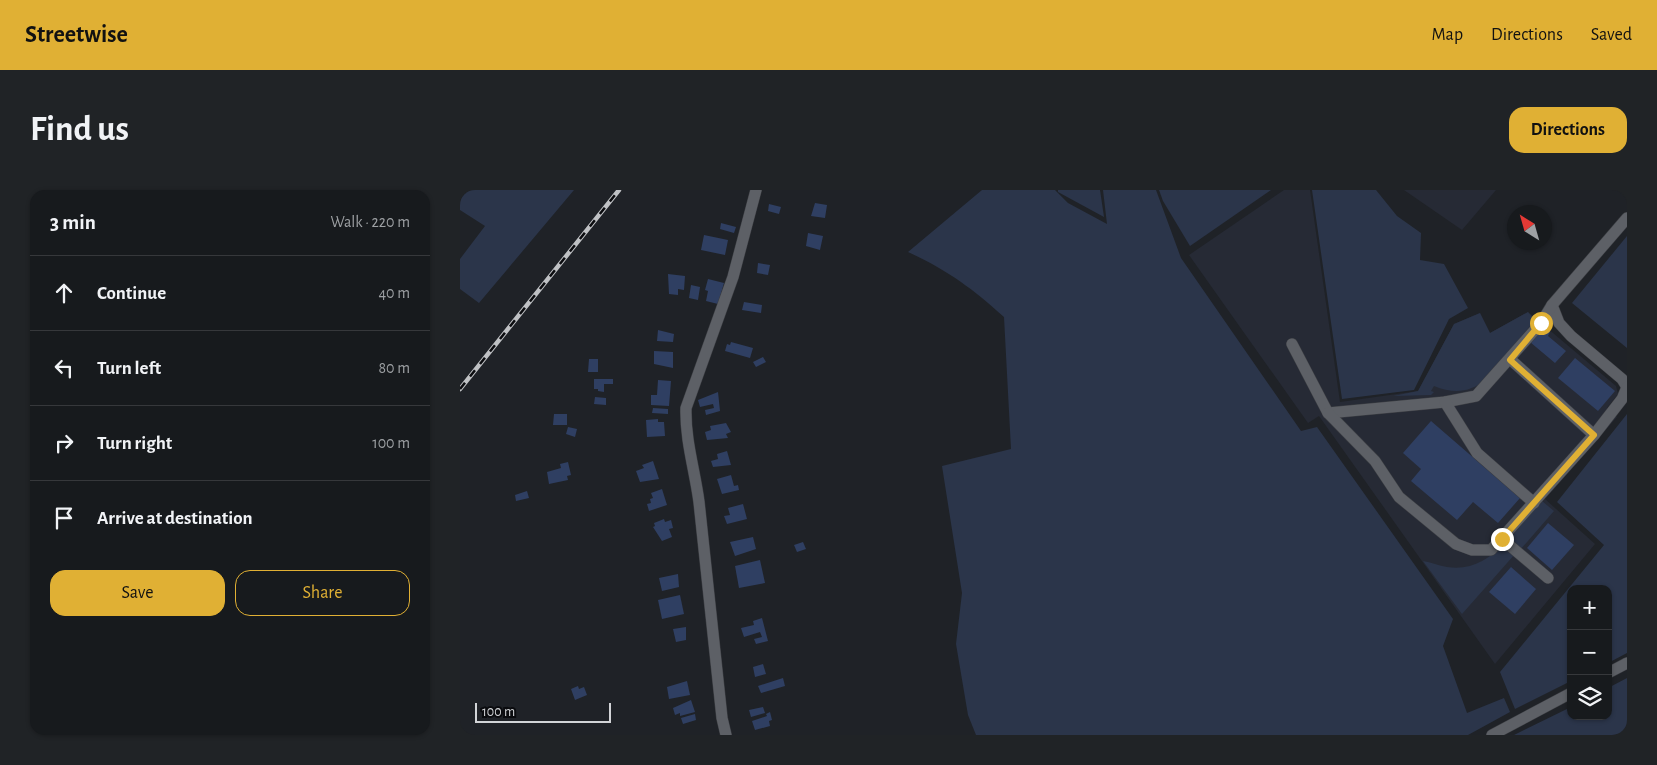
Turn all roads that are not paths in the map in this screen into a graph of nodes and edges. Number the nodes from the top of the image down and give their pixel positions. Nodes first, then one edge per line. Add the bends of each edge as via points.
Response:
1 (756, 190) edge
2 (1627, 218) edge
3 (1552, 305) junction
4 (1292, 344) dead end
5 (1510, 360) junction
6 (1627, 387) edge
7 (1445, 402) junction
8 (1328, 413) junction
9 (1594, 435) junction
10 (1534, 503) junction
11 (1502, 539) junction
12 (1548, 578) dead end
13 (1627, 663) edge
14 (1612, 671) edge
15 (1567, 695) edge
16 (726, 735) edge
17 (1492, 735) edge

1 - 16 street via 733,277 686,408 685,431 692,454
2 - 3 street
3 - 5 street
3 - 6 street via 1559,323
4 - 8 street
5 - 7 street via 1476,396
5 - 9 street
6 - 9 street via 1622,400
7 - 8 street
7 - 10 street via 1478,453
8 - 11 street via 1375,460 1399,497 1456,544 1472,550 1491,550
9 - 10 street
10 - 11 street
11 - 12 street
13 - 14 street
15 - 17 street

